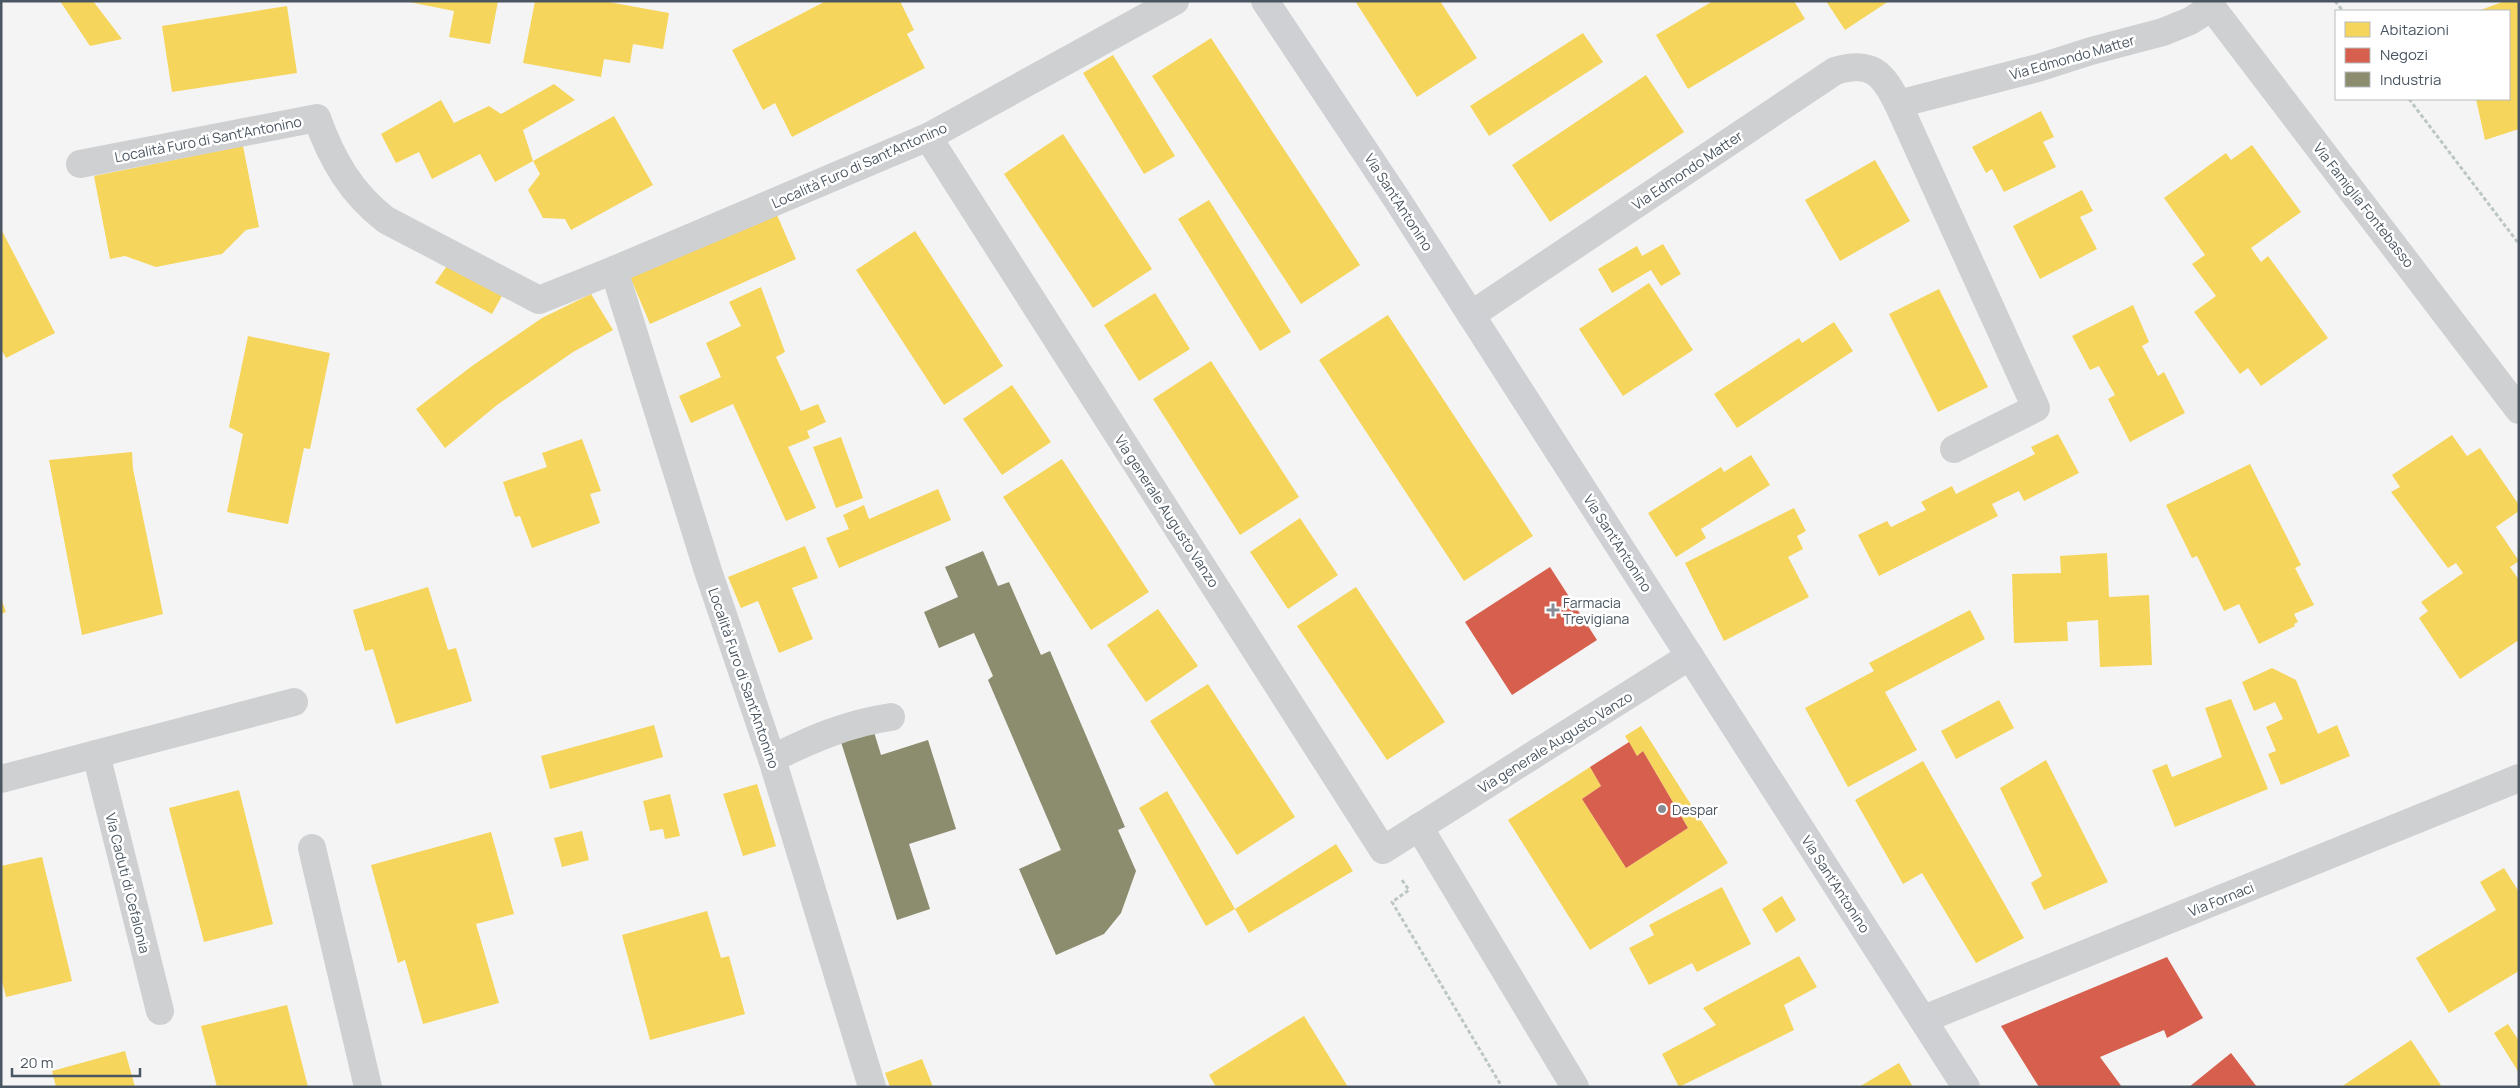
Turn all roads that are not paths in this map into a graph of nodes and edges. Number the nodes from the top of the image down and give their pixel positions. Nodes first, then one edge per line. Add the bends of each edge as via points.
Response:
1 (1175, 1) edge
2 (1265, 1) edge
3 (2210, 4) edge
4 (1898, 104) junction
5 (928, 137) junction
6 (80, 164) dead end
7 (614, 270) junction
8 (1471, 315) junction
9 (2519, 410) edge
10 (1954, 449) dead end
11 (1690, 656) junction
12 (294, 702) dead end
13 (891, 717) dead end
14 (96, 754) junction
15 (772, 759) junction
16 (2519, 778) edge
17 (1, 779) edge
18 (1419, 827) junction
19 (312, 848) dead end
20 (160, 1011) dead end
21 (1924, 1019) junction
22 (368, 1087) edge
23 (872, 1087) edge
24 (1575, 1087) edge
25 (1966, 1087) edge

1 - 5 street, Località Furo di Sant'Antonino
2 - 8 street, Via Sant'Antonino
3 - 4 street, Via Edmondo Matter via 2190,21 2163,32
3 - 9 street, Via Famiglia Fontebasso
4 - 8 street, Via Edmondo Matter via 1880,74 1867,68 1850,67 1835,71
4 - 10 street, Via Edmondo Matter via 2036,408
5 - 7 street, Località Furo di Sant'Antonino
5 - 18 street, Via generale Augusto Vanzo via 1383,850
6 - 7 street, Località Furo di Sant'Antonino via 317,118 341,174 368,206 386,220 539,300
7 - 15 street, Località Furo di Sant'Antonino via 708,571
8 - 11 street, Via Sant'Antonino
11 - 18 street, Via generale Augusto Vanzo
11 - 21 street, Via Sant'Antonino
12 - 14 street
13 - 15 street via 865,721 807,741
14 - 17 street
14 - 20 street, Via Caduti di Cefalonia
15 - 23 street, Località Furo di Sant'Antonino
16 - 21 street, Via Fornaci
18 - 24 street
19 - 22 street
21 - 25 street, Via Sant'Antonino

